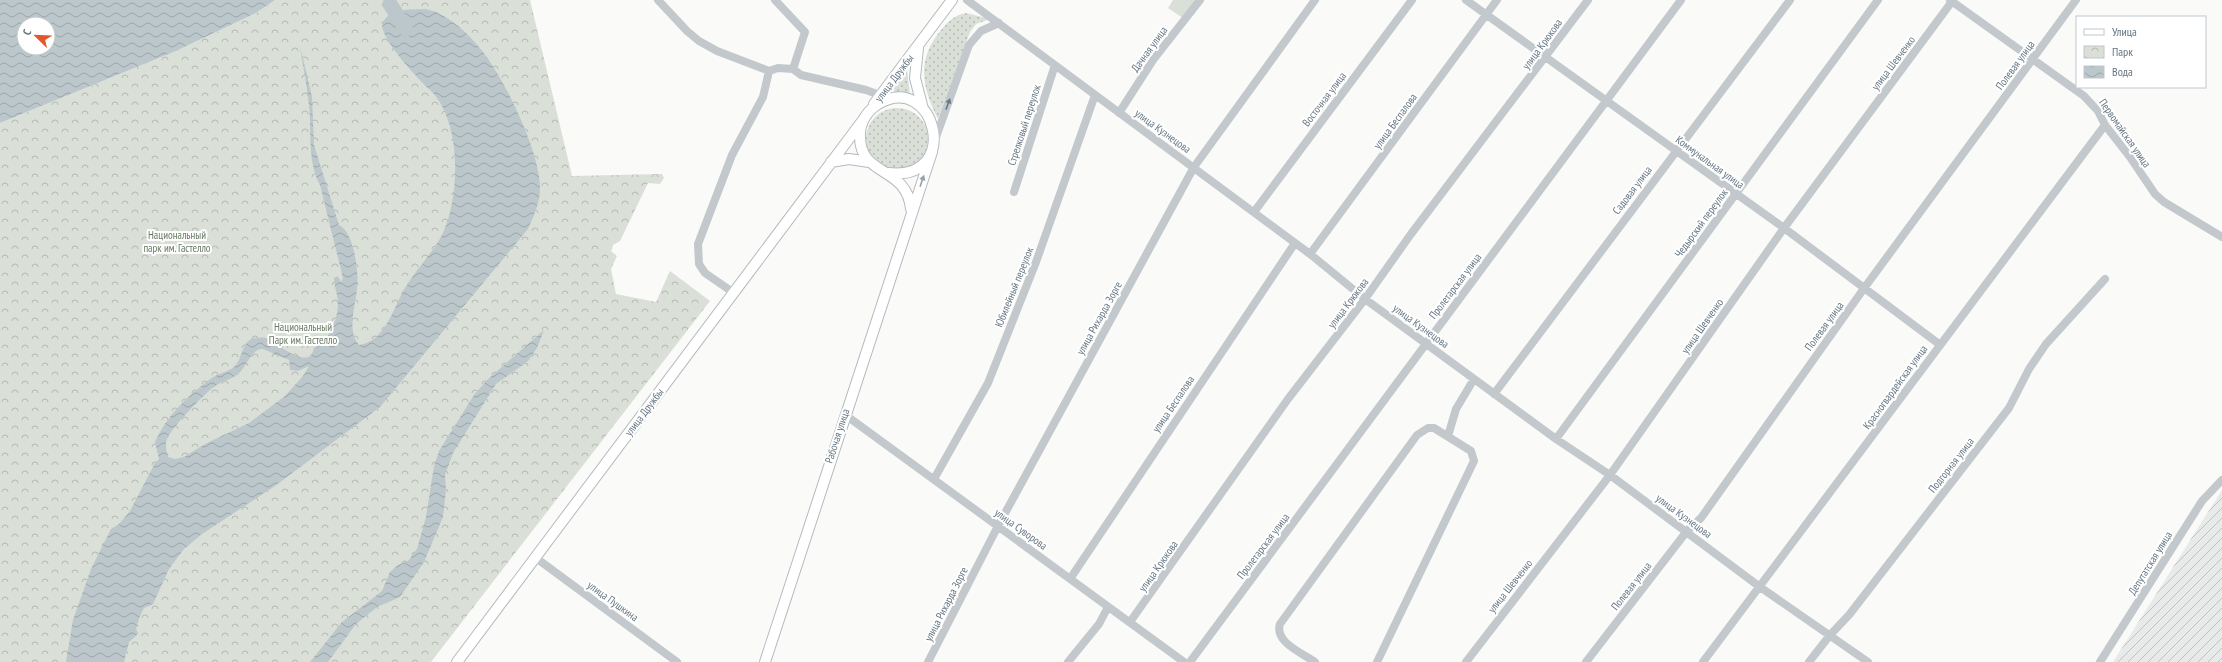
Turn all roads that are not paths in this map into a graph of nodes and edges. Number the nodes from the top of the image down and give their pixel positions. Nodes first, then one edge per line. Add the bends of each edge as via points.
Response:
1 (658, 0) edge
2 (775, 0) edge
3 (952, 0) edge
4 (967, 0) edge
5 (1200, 0) edge
6 (1315, 0) edge
7 (1412, 0) edge
8 (1466, 0) edge
9 (1497, 0) edge
10 (1588, 0) edge
11 (1681, 0) edge
12 (1790, 0) edge
13 (1878, 0) edge
14 (2076, 0) edge
15 (1952, 1) edge
16 (1486, 15) junction
17 (998, 23) junction
18 (918, 45) junction
19 (1546, 58) junction
20 (2033, 58) junction
21 (1055, 65) junction
22 (794, 69) junction
23 (769, 70) junction
24 (1095, 95) junction
25 (881, 96) junction
26 (891, 99) junction
27 (1607, 101) junction
28 (923, 108) junction
29 (870, 111) junction
30 (1119, 112) junction
31 (863, 120) junction
32 (2105, 125) junction
33 (935, 140) junction
34 (1676, 149) junction
35 (932, 152) junction
36 (832, 162) junction
37 (869, 162) junction
38 (1194, 167) junction
39 (889, 173) junction
40 (1014, 192) dead end
41 (1736, 194) junction
42 (912, 211) junction
43 (1254, 212) junction
44 (1784, 228) junction
45 (2222, 237) edge
46 (1296, 243) junction
47 (1310, 254) junction
48 (2104, 279) dead end
49 (1865, 287) junction
50 (734, 293) junction
51 (1365, 299) junction
52 (1426, 344) junction
53 (1939, 344) junction
54 (1474, 379) junction
55 (1494, 394) junction
56 (844, 414) junction
57 (1448, 436) junction
58 (1556, 439) junction
59 (1610, 475) junction
60 (934, 479) junction
61 (2222, 480) edge
62 (998, 526) junction
63 (1687, 531) junction
64 (536, 558) junction
65 (1070, 578) junction
66 (1760, 587) junction
67 (1108, 607) junction
68 (1130, 622) junction
69 (1830, 635) junction
70 (1378, 660) edge
71 (457, 662) edge
72 (677, 662) edge
73 (765, 662) edge
74 (928, 662) edge
75 (1068, 662) edge
76 (1184, 662) edge
77 (1190, 662) edge
78 (1315, 662) edge
79 (1387, 662) edge
80 (1466, 662) edge
81 (1586, 662) edge
82 (1703, 662) edge
83 (1809, 662) edge
84 (1868, 662) edge
85 (2100, 662) edge

1 - 23 street via 699,41 717,51
2 - 22 street via 805,32
3 - 18 main road, улица Дружбы
4 - 17 street, улица Кузнецова
5 - 30 street, Дачная улица via 1153,60
6 - 38 street, улица Рихарда Зорге
7 - 43 street, Восточная улица
8 - 16 street, Коммунальная улица
9 - 16 street, улица Беспалова
10 - 19 street, улица Крюкова
11 - 27 street, Пролетарская улица
12 - 34 street, Садовая улица
13 - 41 street, Чедырский переулок
14 - 20 street, Полевая улица
15 - 20 street, Первомайская улица
15 - 44 street, улица Шевченко
16 - 19 street, Коммунальная улица
16 - 47 street, улица Беспалова
17 - 21 street, улица Кузнецова
33 -> 17 street via 969,45 981,31
18 - 25 main road, улица Дружбы
18 - 28 main road, улица Дружбы via 915,78
19 - 27 street, Коммунальная улица
19 - 51 street, улица Крюкова via 1410,234
20 - 32 street, Первомайская улица via 2084,96 2098,111
20 - 49 street, Полевая улица
21 - 24 street, улица Кузнецова
21 - 40 street, Стрелковый переулок
22 - 23 street
22 - 25 street via 801,75
23 - 50 street via 763,97 732,155 698,244 699,264 705,273
24 - 30 street, улица Кузнецова
24 - 60 street, Юбилейный переулок via 1036,262 988,383
25 - 26 street
25 - 29 main road, улица Дружбы
26 - 28 main road via 910,101
26 - 29 main road via 881,102
27 - 34 street, Коммунальная улица
27 - 52 street, Пролетарская улица
28 - 33 main road via 933,123
29 - 31 main road
30 - 38 street, улица Кузнецова
31 - 36 main road, улица Дружбы
31 - 37 main road via 860,142
32 - 45 street, Первомайская улица via 2155,194
32 - 53 street, Красногвардейская улица
33 - 35 main road
34 - 41 street, Коммунальная улица
34 - 55 street, Садовая улица
35 - 39 main road via 925,162 914,170 902,174
42 -> 35 main road, Рабочая улица
36 - 37 main road via 849,159
36 - 50 main road, улица Дружбы
37 - 39 main road
38 - 43 street, улица Кузнецова
38 - 62 street, улица Рихарда Зорге
39 - 42 main road via 908,194
41 - 44 street, Коммунальная улица
41 - 58 street, Чедырский переулок
42 - 56 main road, Рабочая улица
43 - 46 street, улица Кузнецова
44 - 49 street, Коммунальная улица
44 - 59 street, улица Шевченко
46 - 47 street, улица Кузнецова
46 - 65 street, улица Беспалова
47 - 51 street, улица Кузнецова
48 - 69 street, Подгорная улица via 2046,344 2029,369 2009,408 1849,615
49 - 53 street, Коммунальная улица
49 - 63 street, Полевая улица via 1701,518
50 - 64 main road, улица Дружбы
51 - 52 street, улица Кузнецова
51 - 68 street, улица Крюкова via 1288,400
52 - 54 street, улица Кузнецова
52 - 77 street, Пролетарская улица
53 - 66 street, Красногвардейская улица
54 - 55 street, улица Кузнецова
54 - 57 street via 1456,410
55 - 58 street, улица Кузнецова
56 - 60 street, улица Суворова
56 - 73 main road, Рабочая улица
57 - 70 street via 1470,451 1474,461
57 - 78 street via 1434,428 1428,428 1417,435 1280,624 1278,630 1282,640
58 - 59 street, улица Кузнецова
59 - 63 street, улица Кузнецова
59 - 80 street, улица Шевченко
60 - 62 street, улица Суворова
61 - 85 street, Депутатская улица via 2202,502
62 - 65 street, улица Суворова
62 - 74 street, улица Рихарда Зорге
63 - 66 street, улица Кузнецова
63 - 81 street, Полевая улица
64 - 71 main road, улица Дружбы
64 - 72 street, улица Пушкина
65 - 67 street, улица Суворова
66 - 69 street, улица Кузнецова
66 - 82 street, Красногвардейская улица
67 - 68 street, улица Суворова
67 - 75 street via 1099,624
68 - 76 street, улица Суворова
69 - 83 street, Подгорная улица
69 - 84 street, улица Кузнецова
70 - 79 street

